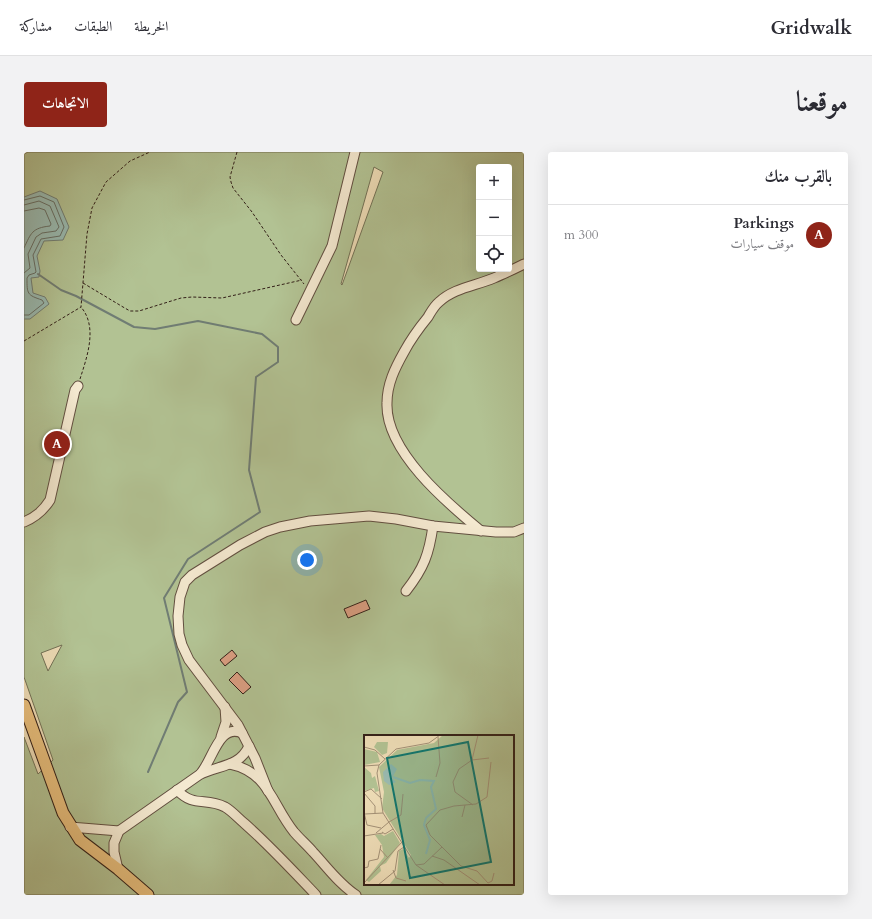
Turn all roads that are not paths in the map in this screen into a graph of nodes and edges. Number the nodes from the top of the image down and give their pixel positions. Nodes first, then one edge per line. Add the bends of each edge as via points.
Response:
1 (355, 152) edge
2 (524, 264) edge
3 (296, 320) dead end
4 (78, 386) road end
5 (24, 522) edge
6 (433, 526) junction
7 (524, 528) edge
8 (481, 531) junction
9 (406, 591) dead end
10 (223, 702) junction
11 (24, 705) edge
12 (242, 733) junction
13 (220, 739) junction
14 (249, 746) junction
15 (230, 764) junction
16 (199, 775) junction
17 (177, 790) junction
18 (268, 791) junction
19 (70, 827) junction
20 (119, 831) junction
21 (118, 869) junction
22 (148, 895) edge
23 (316, 895) edge
24 (356, 895) edge

1 - 3 street via 332,246
2 - 8 street via 453,292 439,302 410,340 393,371 388,388 387,415 403,450 432,488
4 - 5 street via 50,500 43,511
6 - 8 street
6 - 9 street via 426,560
6 - 10 street via 370,516 310,521 280,527 246,542 192,575 185,582 180,597 179,634 190,660
7 - 8 street via 504,533
10 - 12 street
10 - 13 street via 226,722
11 - 19 main road
12 - 13 street via 230,731
12 - 14 street
13 - 16 street via 207,766
14 - 15 street via 244,756
14 - 18 street
15 - 16 street
15 - 18 street via 242,767 257,776
16 - 17 street
17 - 20 street
17 - 23 street via 185,798 208,801 225,807 278,854
18 - 24 street via 294,832 342,884
19 - 20 street
19 - 21 main road via 80,840
20 - 21 street via 114,843
21 - 22 main road

